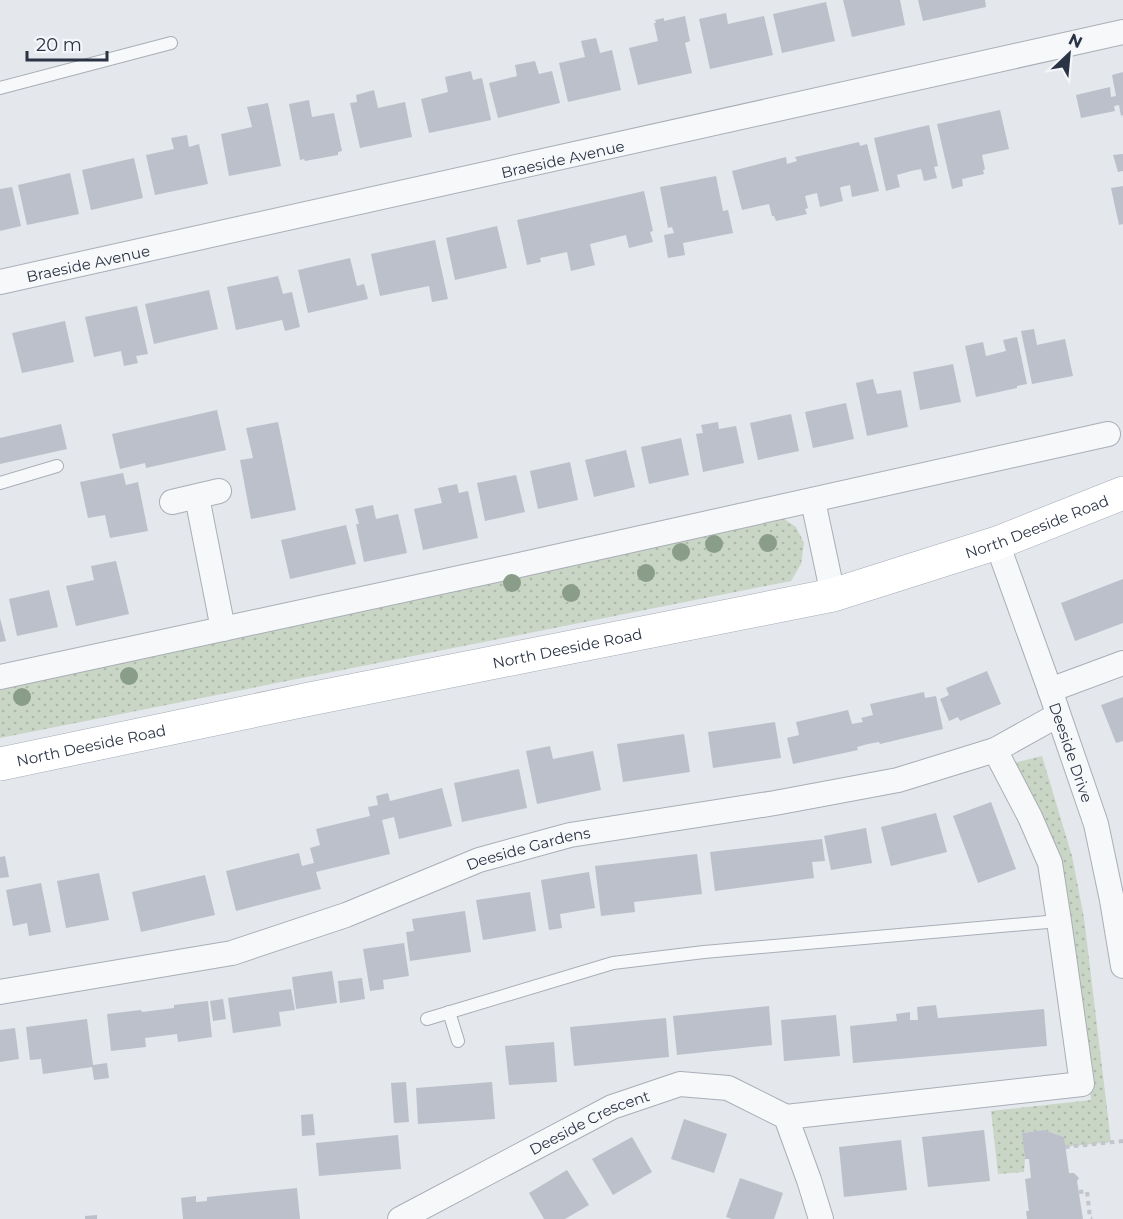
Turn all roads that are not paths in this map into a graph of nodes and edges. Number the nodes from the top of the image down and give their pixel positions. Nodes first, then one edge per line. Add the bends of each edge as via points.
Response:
1 (1123, 32) edge
2 (171, 43) dead end
3 (0, 88) edge
4 (0, 282) edge
5 (1108, 434) dead end
6 (57, 466) dead end
7 (0, 483) edge
8 (1123, 493) edge
9 (813, 501) junction
10 (172, 502) dead end
11 (998, 543) junction
12 (833, 595) junction
13 (223, 629) junction
14 (1123, 663) edge
15 (0, 677) edge
16 (1050, 690) junction
17 (1059, 715) junction
18 (994, 750) junction
19 (0, 764) edge
20 (1118, 900) edge
21 (1059, 921) junction
22 (1123, 966) edge
23 (0, 992) edge
24 (449, 1012) junction
25 (427, 1019) dead end
26 (458, 1041) dead end
27 (786, 1117) junction
28 (400, 1219) edge
29 (821, 1219) edge

1 - 4 street, Braeside Avenue
2 - 3 lane
5 - 9 street
6 - 7 lane
8 - 11 main road, North Deeside Road
9 - 12 street
9 - 13 street
10 - 13 street via 208,494
11 - 12 main road, North Deeside Road
11 - 16 street, Deeside Drive
12 - 19 main road, North Deeside Road
13 - 15 street
14 - 16 street
16 - 17 street, Deeside Drive
17 - 18 street, Deeside Gardens
17 - 20 street, Deeside Drive
18 - 21 street via 1050,863
18 - 23 street, Deeside Gardens via 898,780 570,835 479,860 346,915 232,952
20 - 22 street, Deeside Drive
21 - 24 lane via 613,963
21 - 27 street via 1082,1084
24 - 25 lane
24 - 26 lane
27 - 28 street, Deeside Crescent via 728,1088 680,1084 612,1107
27 - 29 street

